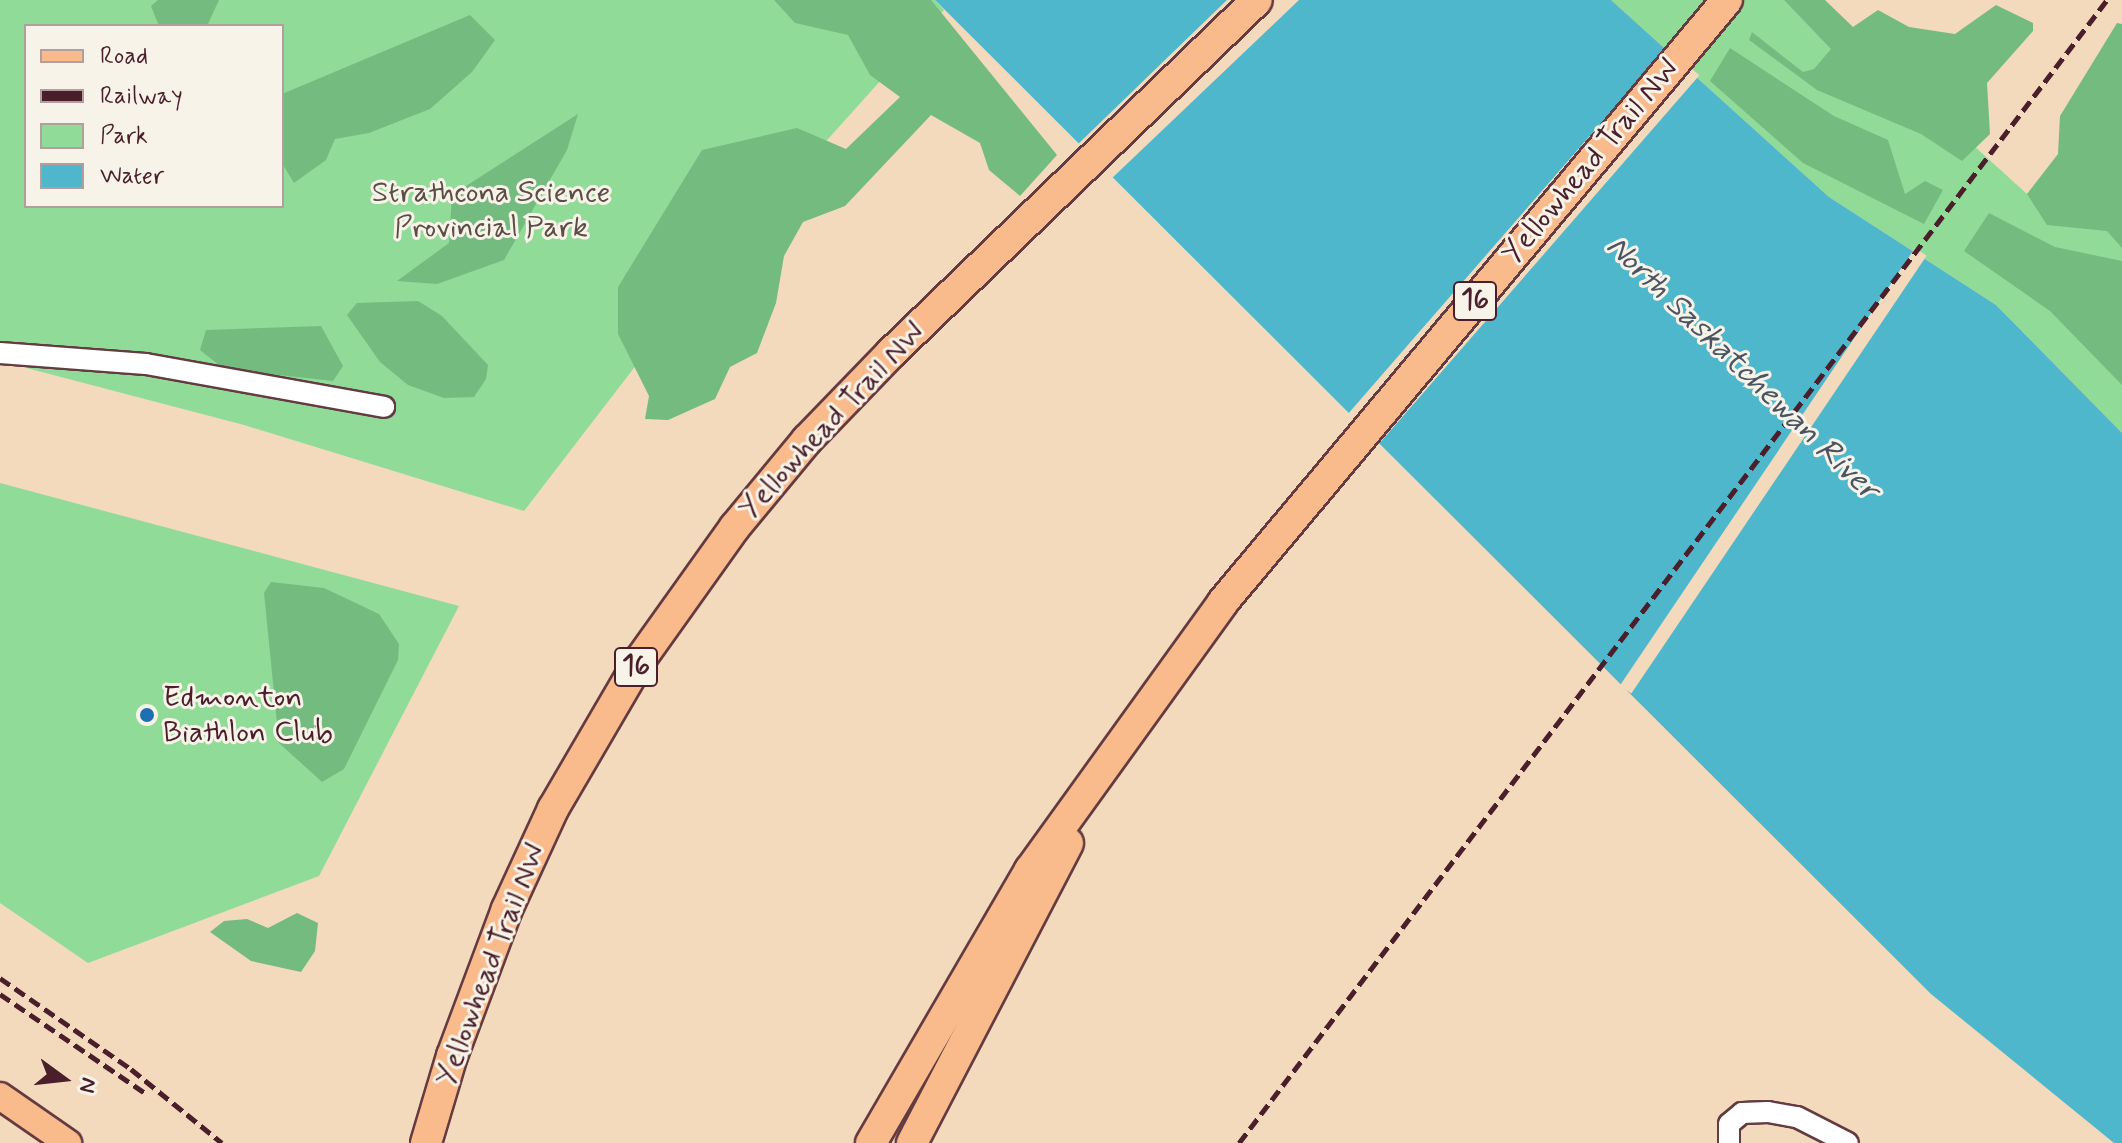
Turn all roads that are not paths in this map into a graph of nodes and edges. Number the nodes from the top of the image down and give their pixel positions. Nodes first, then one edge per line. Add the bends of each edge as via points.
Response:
1 (1257, 0) edge
2 (1727, 0) edge
3 (0, 353) edge
4 (384, 407) dead end
5 (1120, 740) junction
6 (0, 1096) edge
7 (68, 1143) edge
8 (426, 1143) edge
9 (871, 1143) edge
10 (912, 1143) edge
11 (1729, 1143) edge
12 (1848, 1143) edge

1 - 8 highway, Yellowhead Trail NW / 16 via 775,476 640,660 553,809 507,909
2 - 5 highway, Yellowhead Trail NW / 16 via 1223,602
3 - 4 lane via 146,364
5 - 9 highway, Yellowhead Trail NW / 16 via 973,962
5 - 10 highway
6 - 7 main road
11 - 12 lane via 1729,1124 1742,1113 1768,1112 1797,1117

